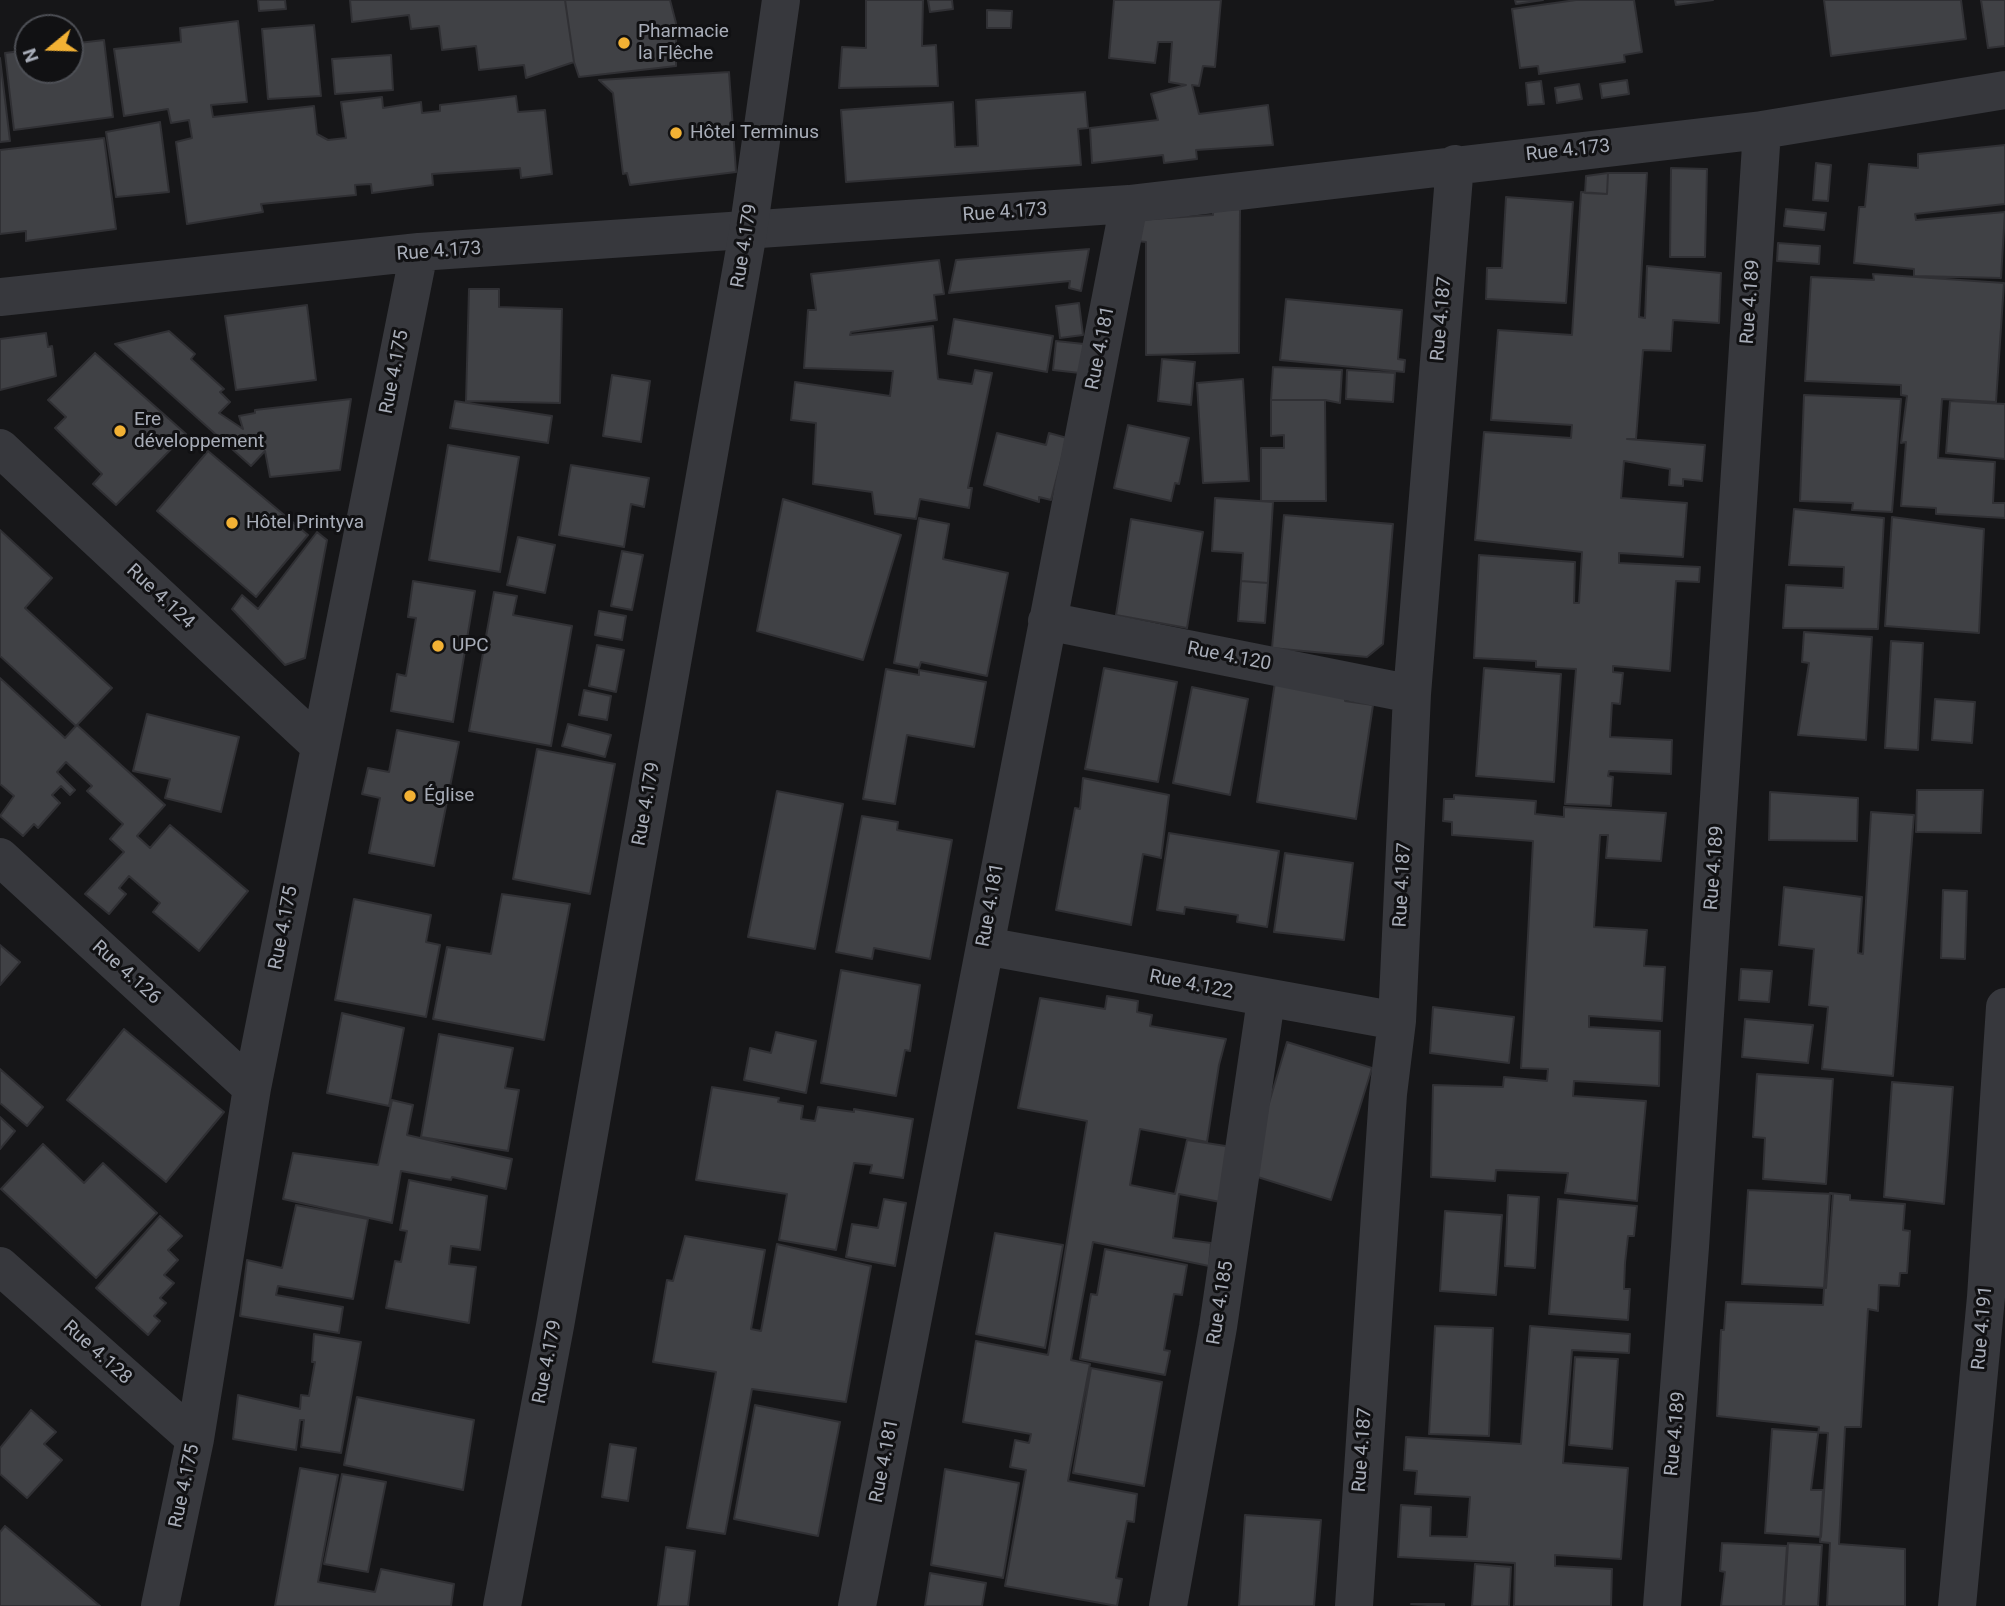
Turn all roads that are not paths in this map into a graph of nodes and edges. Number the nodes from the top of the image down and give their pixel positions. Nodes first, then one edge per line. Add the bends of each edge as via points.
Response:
1 (781, 0) edge
2 (2005, 90) edge
3 (1762, 130) junction
4 (1455, 164) junction
5 (1129, 204) junction
6 (748, 232) junction
7 (419, 252) junction
8 (0, 298) edge
9 (0, 448) edge
10 (1047, 621) junction
11 (1412, 694) junction
12 (320, 746) junction
13 (0, 857) edge
14 (985, 946) junction
15 (1266, 1000) junction
16 (2005, 1007) edge
17 (1397, 1021) junction
18 (252, 1088) junction
19 (0, 1266) edge
20 (195, 1440) junction
21 (160, 1606) edge
22 (502, 1606) edge
23 (856, 1606) edge
24 (1168, 1606) edge
25 (1354, 1606) edge
26 (1662, 1606) edge
27 (1957, 1606) edge

1 - 6 street, Rue 4.179
2 - 3 street, Rue 4.173
3 - 4 street, Rue 4.173
3 - 26 street, Rue 4.189 via 1690,1247
4 - 5 street, Rue 4.173
4 - 11 street, Rue 4.187
5 - 6 street, Rue 4.173
5 - 10 street, Rue 4.181
6 - 7 street, Rue 4.173
6 - 22 street, Rue 4.179
7 - 8 street, Rue 4.173
7 - 12 street, Rue 4.175
9 - 12 street, Rue 4.124
10 - 11 street, Rue 4.120
10 - 14 street, Rue 4.181
11 - 17 street, Rue 4.187
12 - 18 street, Rue 4.175
13 - 18 street, Rue 4.126
14 - 15 street, Rue 4.122
14 - 23 street, Rue 4.181
15 - 17 street, Rue 4.122
15 - 24 street, Rue 4.185 via 1218,1327
16 - 27 street, Rue 4.191 via 1986,1297
17 - 25 street, Rue 4.187 via 1387,1107
18 - 20 street, Rue 4.175
19 - 20 street, Rue 4.128
20 - 21 street, Rue 4.175

